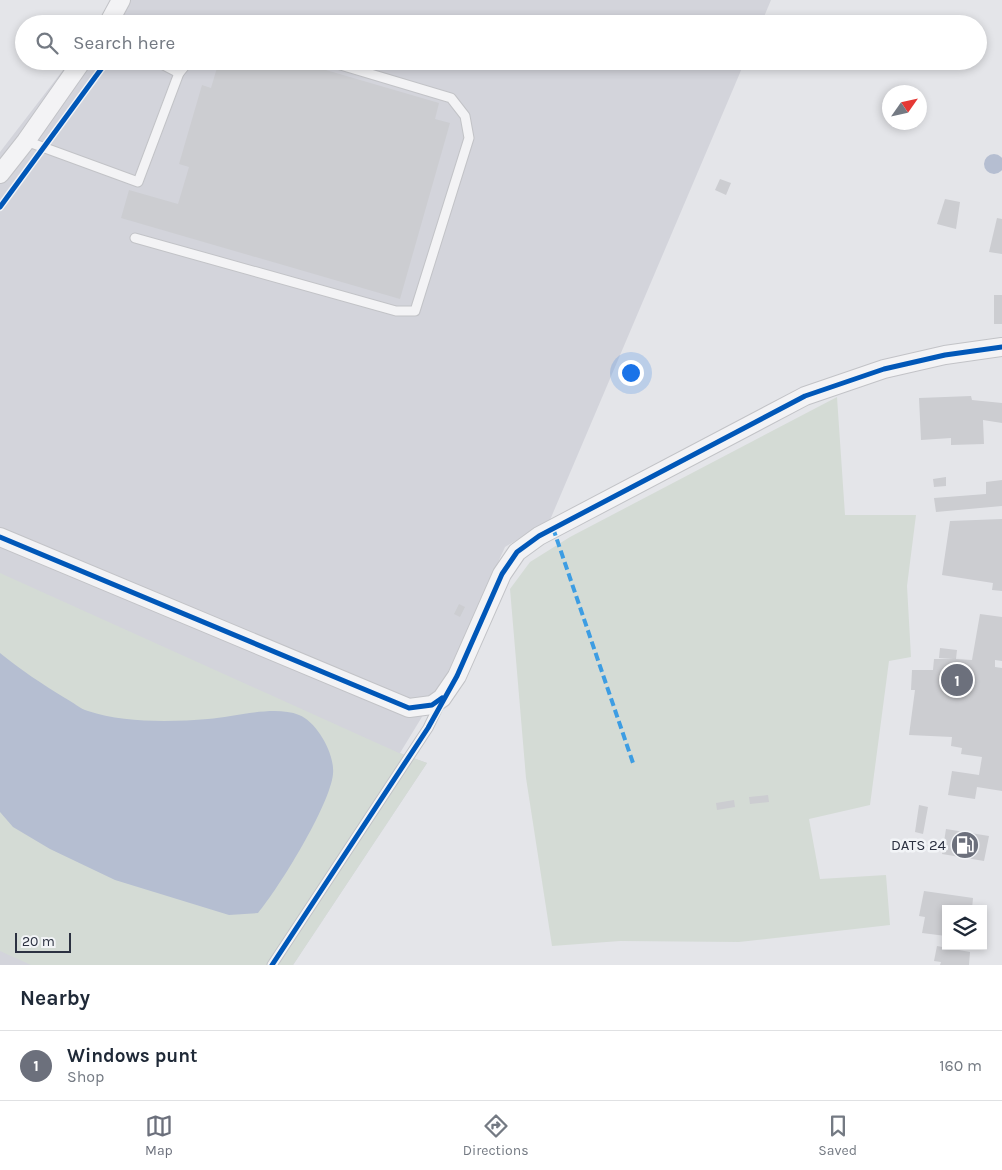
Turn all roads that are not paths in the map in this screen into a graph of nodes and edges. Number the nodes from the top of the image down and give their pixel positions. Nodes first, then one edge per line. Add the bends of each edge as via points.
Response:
1 (121, 0) edge
2 (113, 15) edge
3 (76, 70) edge
4 (174, 70) edge
5 (182, 70) edge
6 (357, 70) edge
7 (180, 73) junction
8 (26, 142) junction
9 (0, 174) edge
10 (135, 238) dead end
11 (1002, 347) edge
12 (0, 537) edge
13 (442, 698) junction
14 (272, 965) edge

1 - 2 street
3 - 8 street
4 - 7 lane
5 - 7 lane
6 - 10 lane via 451,98 466,116 469,138 416,311 396,310
7 - 8 lane via 138,182
8 - 9 street
11 - 13 street via 884,369 805,396 539,536 516,552 502,574 457,676
12 - 13 street via 409,708 432,705
13 - 14 lane via 428,728

